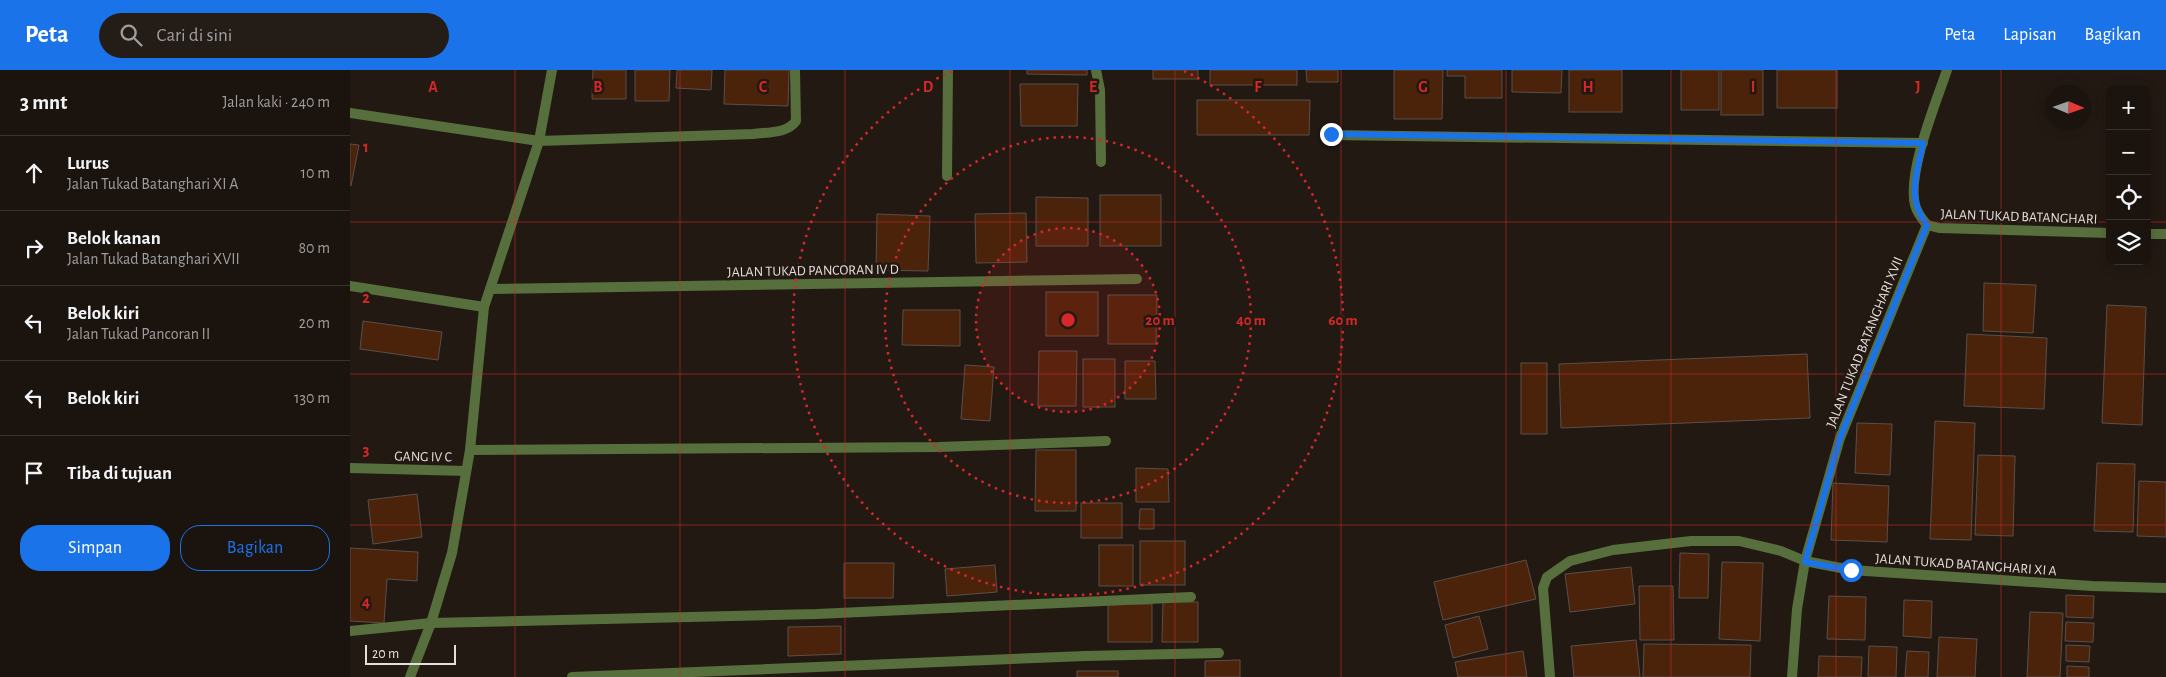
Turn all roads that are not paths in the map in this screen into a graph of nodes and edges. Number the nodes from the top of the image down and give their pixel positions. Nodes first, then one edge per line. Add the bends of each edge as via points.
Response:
1 (552, 70) edge
2 (795, 70) edge
3 (948, 70) edge
4 (1096, 70) edge
5 (1947, 70) edge
6 (350, 113) edge
7 (1331, 134) dead end
8 (539, 141) junction
9 (1923, 143) junction
10 (1101, 162) dead end
11 (947, 176) dead end
12 (1927, 225) junction
13 (2106, 233) edge
14 (2151, 234) edge
15 (2166, 234) edge
16 (1137, 279) dead end
17 (350, 286) edge
18 (490, 289) junction
19 (484, 307) junction
20 (1106, 441) dead end
21 (470, 450) junction
22 (350, 468) edge
23 (466, 471) junction
24 (1805, 562) junction
25 (2166, 588) edge
26 (1191, 596) dead end
27 (431, 623) junction
28 (350, 631) edge
29 (1219, 653) dead end
30 (410, 677) edge
31 (572, 677) edge
32 (1550, 677) edge
33 (1792, 677) edge

1 - 8 street
2 - 8 street via 796,121 783,130 754,134
3 - 11 street
4 - 10 street via 1100,90
5 - 9 street
6 - 8 street
7 - 9 street
8 - 18 street
9 - 12 street via 1914,185 1918,214
12 - 13 street, JALAN TUKAD BATANGHARI
12 - 24 street, JALAN TUKAD BATANGHARI XVII via 1840,438
14 - 15 street
16 - 18 street, JALAN TUKAD PANCORAN IV D
17 - 19 street
18 - 19 street
19 - 21 street
20 - 21 street via 939,447
21 - 23 street
22 - 23 street, GANG IV C
23 - 27 street via 452,552
24 - 25 street, JALAN TUKAD BATANGHARI XI A via 1851,570
24 - 32 street, JALAN TUKAD BATANGHARI XI A via 1781,550 1739,541 1691,541 1613,550 1570,561 1547,577 1543,588
24 - 33 street, JALAN TUKAD BATANGHARI XVII via 1797,609
26 - 27 street via 817,614
27 - 28 street
27 - 30 street
29 - 31 street

